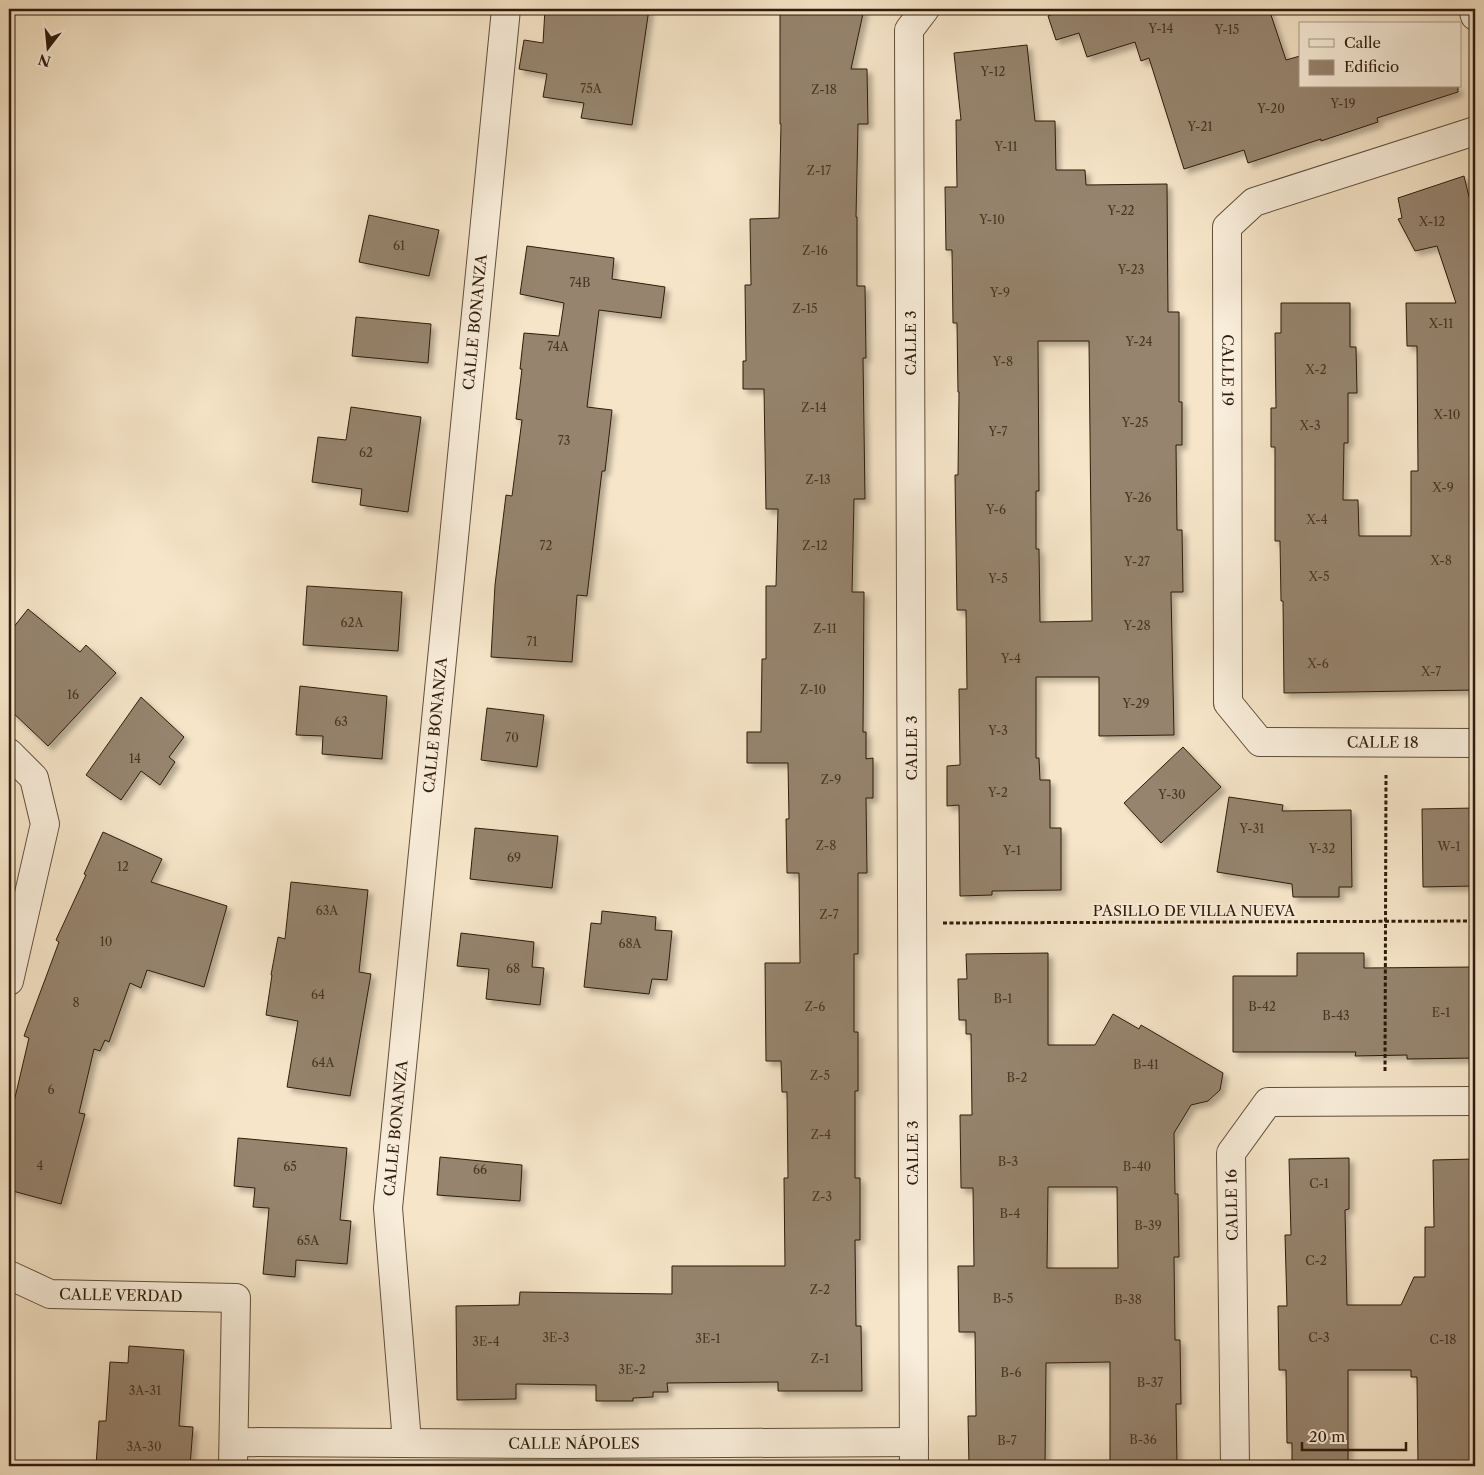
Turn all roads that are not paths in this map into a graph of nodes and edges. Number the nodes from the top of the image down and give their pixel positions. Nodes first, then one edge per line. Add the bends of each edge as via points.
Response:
1 (506, 9) edge
2 (1473, 9) edge
3 (1475, 16) edge
4 (917, 19) edge
5 (1475, 131) edge
6 (1290, 742) joint
7 (1475, 743) edge
8 (9, 753) edge
9 (9, 981) edge
10 (1475, 1101) edge
11 (9, 1275) edge
12 (407, 1442) junction
13 (234, 1454) edge
14 (914, 1454) edge
15 (567, 1455) edge
16 (1235, 1466) edge

1 - 12 street, CALLE BONANZA via 388,1208
2 - 3 street
4 - 14 street, CALLE 3 via 912,923
5 - 6 street, CALLE 19 via 1254,202 1227,227 1228,702 1260,742
6 - 7 street, CALLE 18
8 - 9 street via 34,778 45,824
10 - 16 street, CALLE 16 via 1268,1102 1231,1153
11 - 13 street, CALLE VERDAD via 50,1294 236,1298
12 - 13 street, CALLE NÁPOLES
12 - 15 street, CALLE NÁPOLES
14 - 15 street, CALLE NÁPOLES

